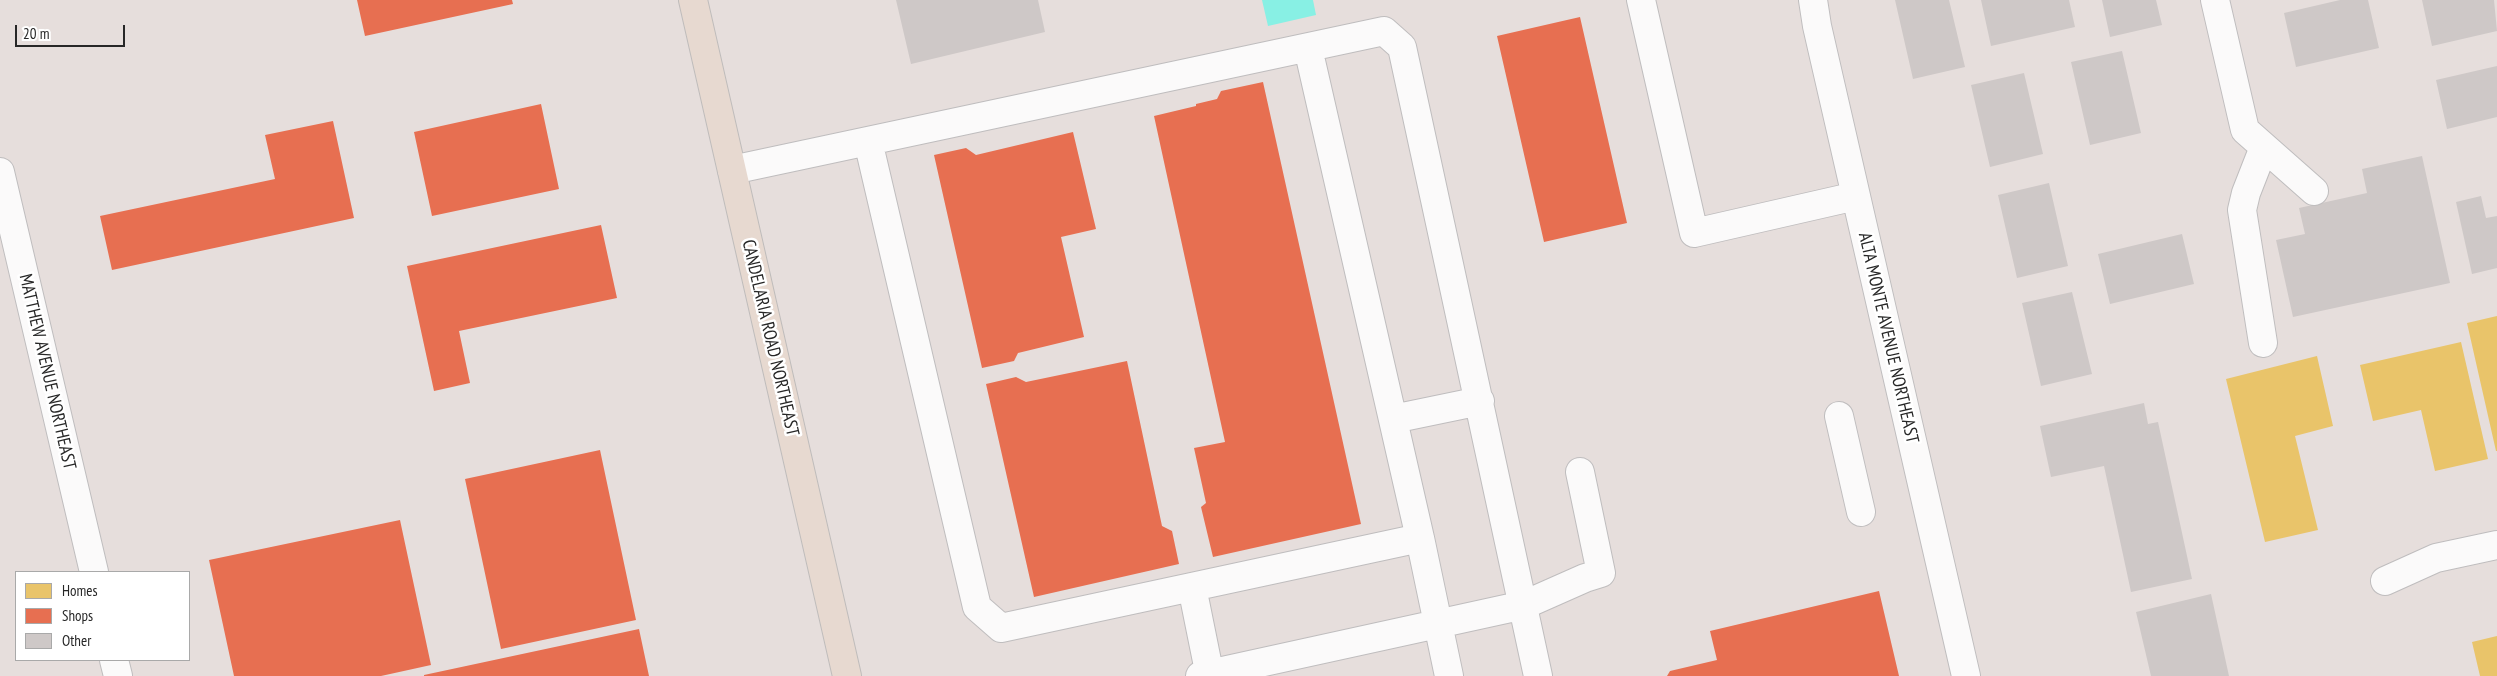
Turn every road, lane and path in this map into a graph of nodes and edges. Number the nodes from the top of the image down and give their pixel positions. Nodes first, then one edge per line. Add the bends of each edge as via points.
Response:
1 (693, 0) edge
2 (1641, 0) edge
3 (1813, 0) edge
4 (2215, 0) edge
5 (1308, 48) junction
6 (2254, 139) junction
7 (868, 141) junction
8 (732, 170) junction
9 (0, 174) edge
10 (2314, 191) dead end
11 (1856, 196) junction
12 (2263, 343) dead end
13 (1480, 400) junction
14 (1839, 416) dead end
15 (1393, 419) junction
16 (1580, 472) dead end
17 (1862, 512) dead end
18 (1420, 538) junction
19 (2497, 544) edge
20 (94, 571) edge
21 (2386, 581) dead end
22 (1192, 587) junction
23 (1524, 605) junction
24 (1438, 625) junction
25 (114, 661) edge
26 (1206, 675) edge
27 (118, 676) edge
28 (847, 676) edge
29 (1449, 676) edge
30 (1538, 676) edge
31 (1966, 676) edge

1 - 8 main road, CANDELARIA ROAD NORTHEAST
2 - 11 street via 1694,234
3 - 11 street, ALTA MONTE AVENUE NORTHEAST
4 - 6 street
5 - 7 street
5 - 13 street via 1384,31 1402,47
5 - 15 street
6 - 10 street
6 - 12 street via 2242,210
7 - 8 street
7 - 22 street via 977,607 1001,628
8 - 28 main road, CANDELARIA ROAD NORTHEAST
9 - 20 street, MATTHEW AVENUE NORTHEAST
11 - 31 street, ALTA MONTE AVENUE NORTHEAST
13 - 15 street
13 - 23 street
14 - 17 street
15 - 18 street
16 - 23 street via 1601,573
18 - 22 street
18 - 24 street
19 - 21 street via 2436,558
22 - 26 street
23 - 24 street
23 - 30 street
24 - 26 street
24 - 29 street
25 - 27 street

